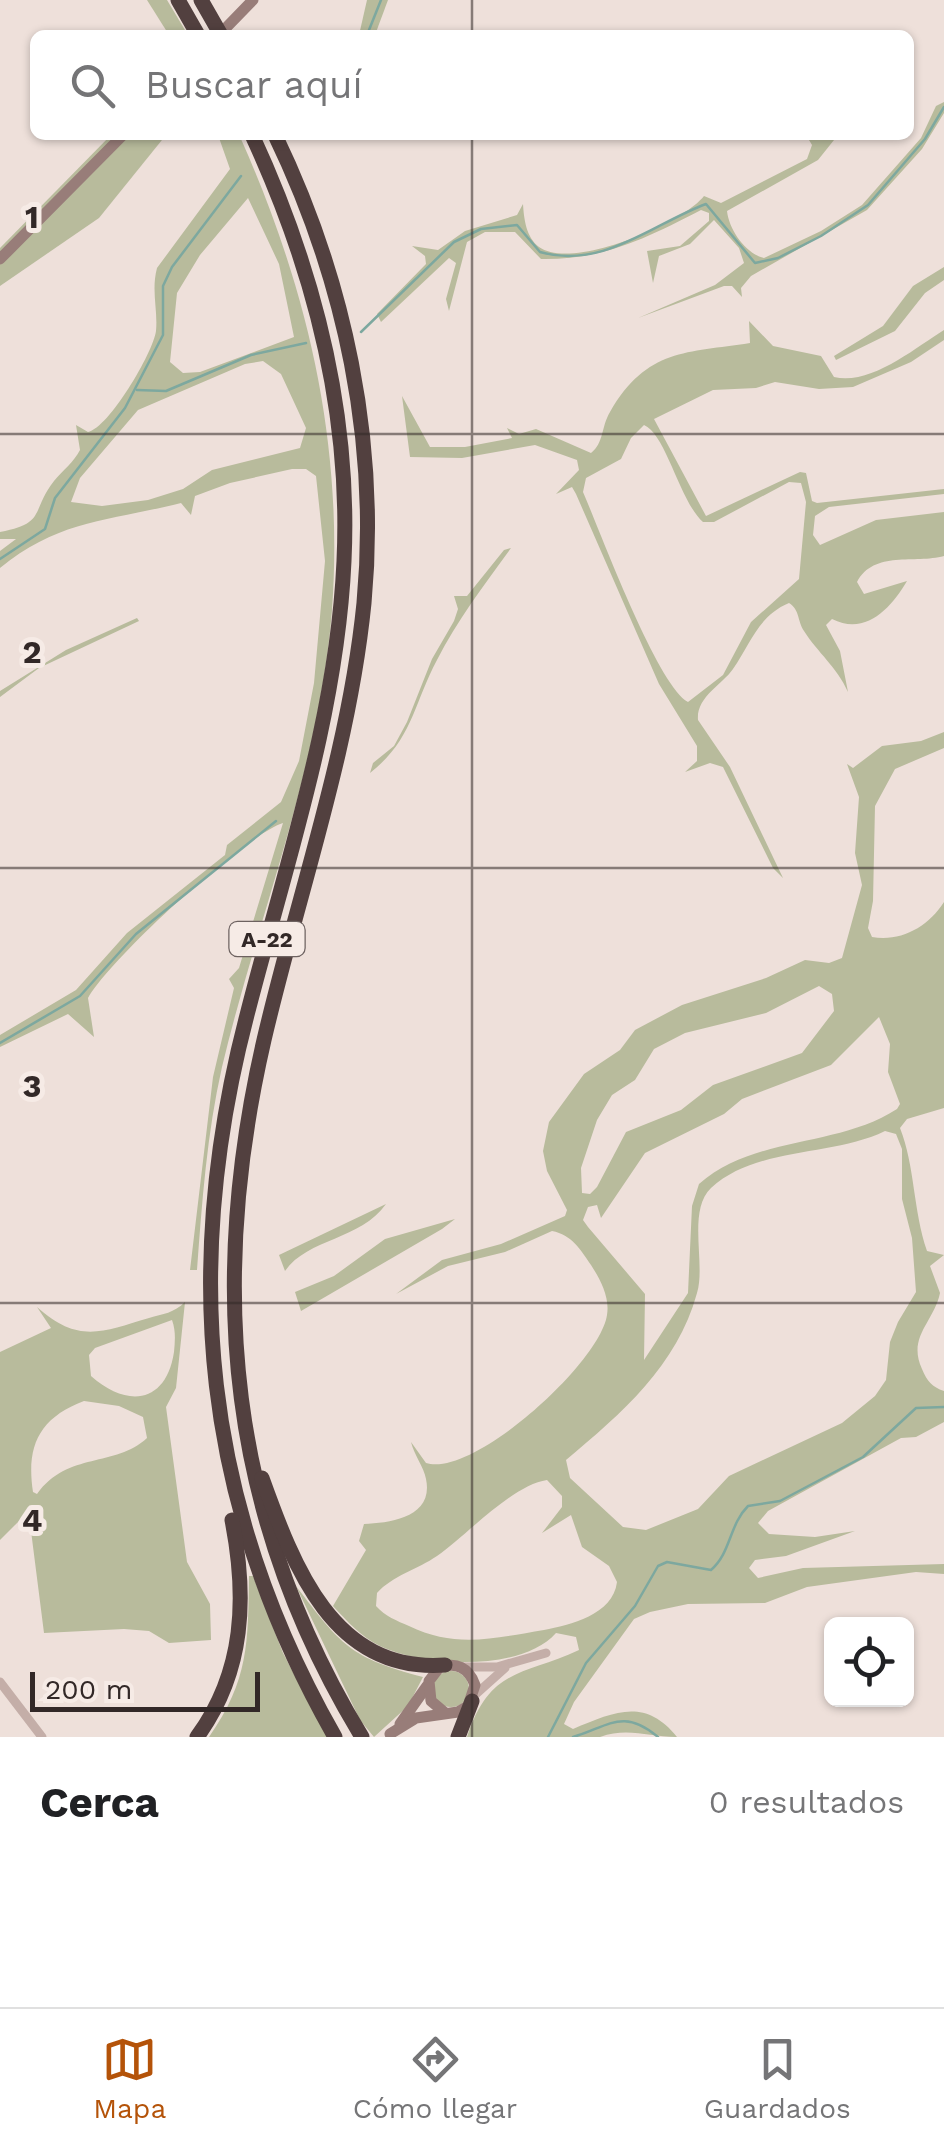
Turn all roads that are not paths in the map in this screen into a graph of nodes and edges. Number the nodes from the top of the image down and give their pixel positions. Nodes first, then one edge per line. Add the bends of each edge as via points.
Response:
1 (178, 0) edge
2 (201, 0) edge
3 (253, 0) edge
4 (196, 30) edge
5 (217, 30) edge
6 (225, 30) edge
7 (118, 140) edge
8 (254, 140) edge
9 (277, 140) edge
10 (0, 258) edge
11 (209, 1323) junction
12 (233, 1339) junction
13 (546, 1653) dead end
14 (526, 1659) junction
15 (453, 1666) junction
16 (0, 1682) edge
17 (428, 1685) junction
18 (473, 1698) junction
19 (444, 1712) junction
20 (360, 1734) edge
21 (388, 1735) edge
22 (42, 1737) edge
23 (197, 1737) edge
24 (335, 1737) edge
25 (458, 1737) edge

1 - 4 highway
2 - 5 highway
3 - 6 main road
7 - 10 main road
8 - 11 highway, A-22 via 297,242 329,361 344,484 344,562 316,753 221,1134
9 - 12 highway, A-22 via 315,230 344,326 360,412 368,528 346,723 241,1155 232,1244
11 - 23 highway via 209,1386 242,1598 228,1682
11 - 24 highway, A-22 via 218,1417 242,1524 277,1624
12 - 15 highway via 261,1476 324,1608 374,1656
12 - 20 highway, A-22 via 260,1503 298,1609
13 - 14 street
14 - 15 street via 484,1669
14 - 18 street via 492,1675
15 - 17 main road via 433,1673
15 - 18 main road via 473,1679
16 - 22 street
17 - 19 main road via 431,1701
17 - 21 main road
18 - 19 main road via 458,1712
18 - 25 highway
19 - 21 main road via 416,1718

